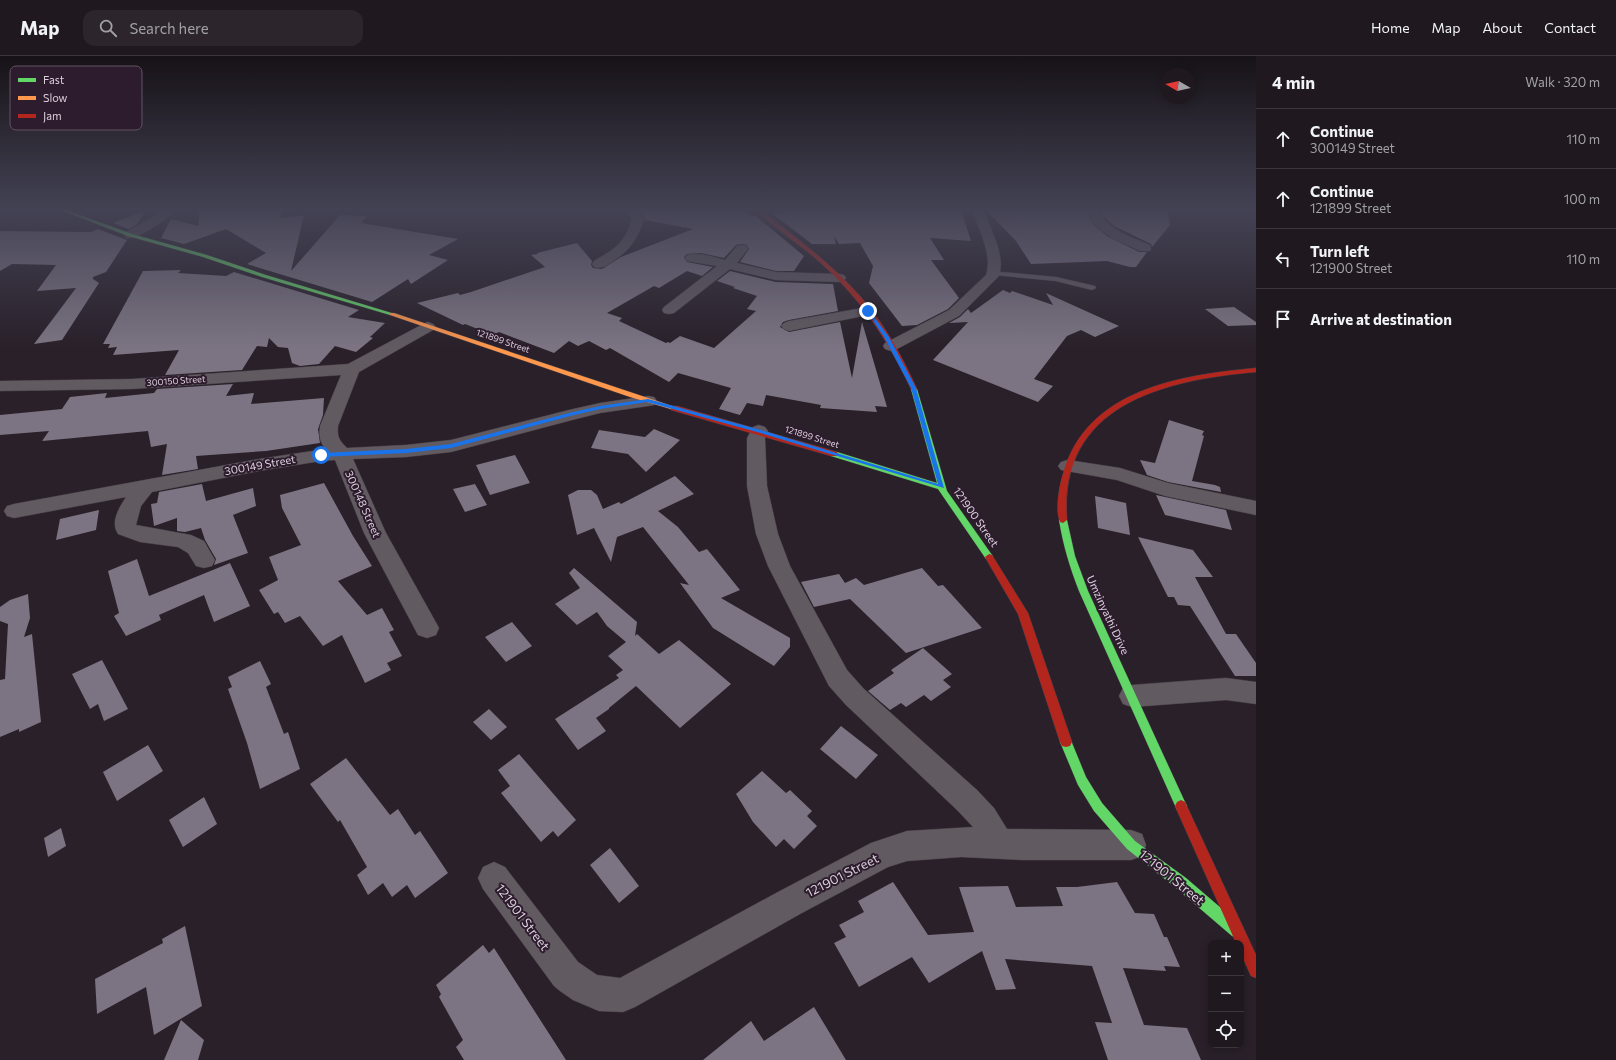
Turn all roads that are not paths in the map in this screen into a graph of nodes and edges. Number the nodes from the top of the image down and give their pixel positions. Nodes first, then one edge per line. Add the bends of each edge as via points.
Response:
1 (204, 256) edge
2 (611, 256) edge
3 (736, 256) edge
4 (813, 256) edge
5 (993, 256) edge
6 (692, 258) dead end
7 (599, 264) dead end
8 (728, 264) junction
9 (994, 273) junction
10 (839, 278) junction
11 (1092, 288) dead end
12 (669, 310) dead end
13 (868, 311) junction
14 (789, 326) dead end
15 (428, 327) junction
16 (891, 346) junction
17 (352, 369) junction
18 (1256, 370) edge
19 (0, 386) edge
20 (648, 401) junction
21 (759, 431) junction
22 (341, 454) junction
23 (1068, 466) junction
24 (145, 487) junction
25 (942, 487) junction
26 (1256, 508) edge
27 (14, 511) dead end
28 (204, 560) dead end
29 (427, 628) dead end
30 (1256, 693) edge
31 (1132, 696) junction
32 (998, 843) junction
33 (1131, 845) junction
34 (494, 878) dead end
35 (1237, 931) junction
36 (1256, 971) edge

1 - 15 street, 121899 Street
2 - 7 street
3 - 8 street
4 - 10 street, 121900 Street
5 - 9 street
6 - 8 street
8 - 10 street via 776,276
8 - 12 street
9 - 11 lane via 1056,279
9 - 16 street via 954,313
10 - 13 street, 121900 Street
13 - 14 street
13 - 16 street, 121900 Street
15 - 17 street
15 - 20 street, 121899 Street
16 - 25 street, 121900 Street via 914,388
17 - 19 street, 300150 Street via 132,384
17 - 22 street, 300148 Street via 329,426 330,442
18 - 23 street, Umzinyathi Drive via 1183,379 1139,393 1095,422 1072,454
20 - 21 street, 121899 Street
20 - 22 street, 300149 Street via 569,414 451,446
21 - 25 street, 121899 Street
21 - 32 street via 756,438 757,486 767,534 779,566 838,678 855,697 967,800 984,818
22 - 24 street, 300149 Street via 266,464
22 - 29 street, 300148 Street via 375,533
23 - 26 street via 1120,474 1165,489
23 - 31 street, Umzinyathi Drive via 1062,495 1068,548 1085,597
24 - 27 street, 300149 Street
24 - 28 street via 130,506 125,529 140,534 183,540 196,548
25 - 33 street, 121900 Street via 947,499 995,565 1023,613 1070,755 1082,781 1098,807
30 - 31 street via 1226,689
31 - 35 street, Umzinyathi Drive
32 - 33 street, 121901 Street
32 - 34 street, 121901 Street via 961,842 908,846 882,854 639,987 623,995 610,996 598,994 579,985 566,974
33 - 35 street, 121901 Street
35 - 36 street, Umzinyathi Drive

